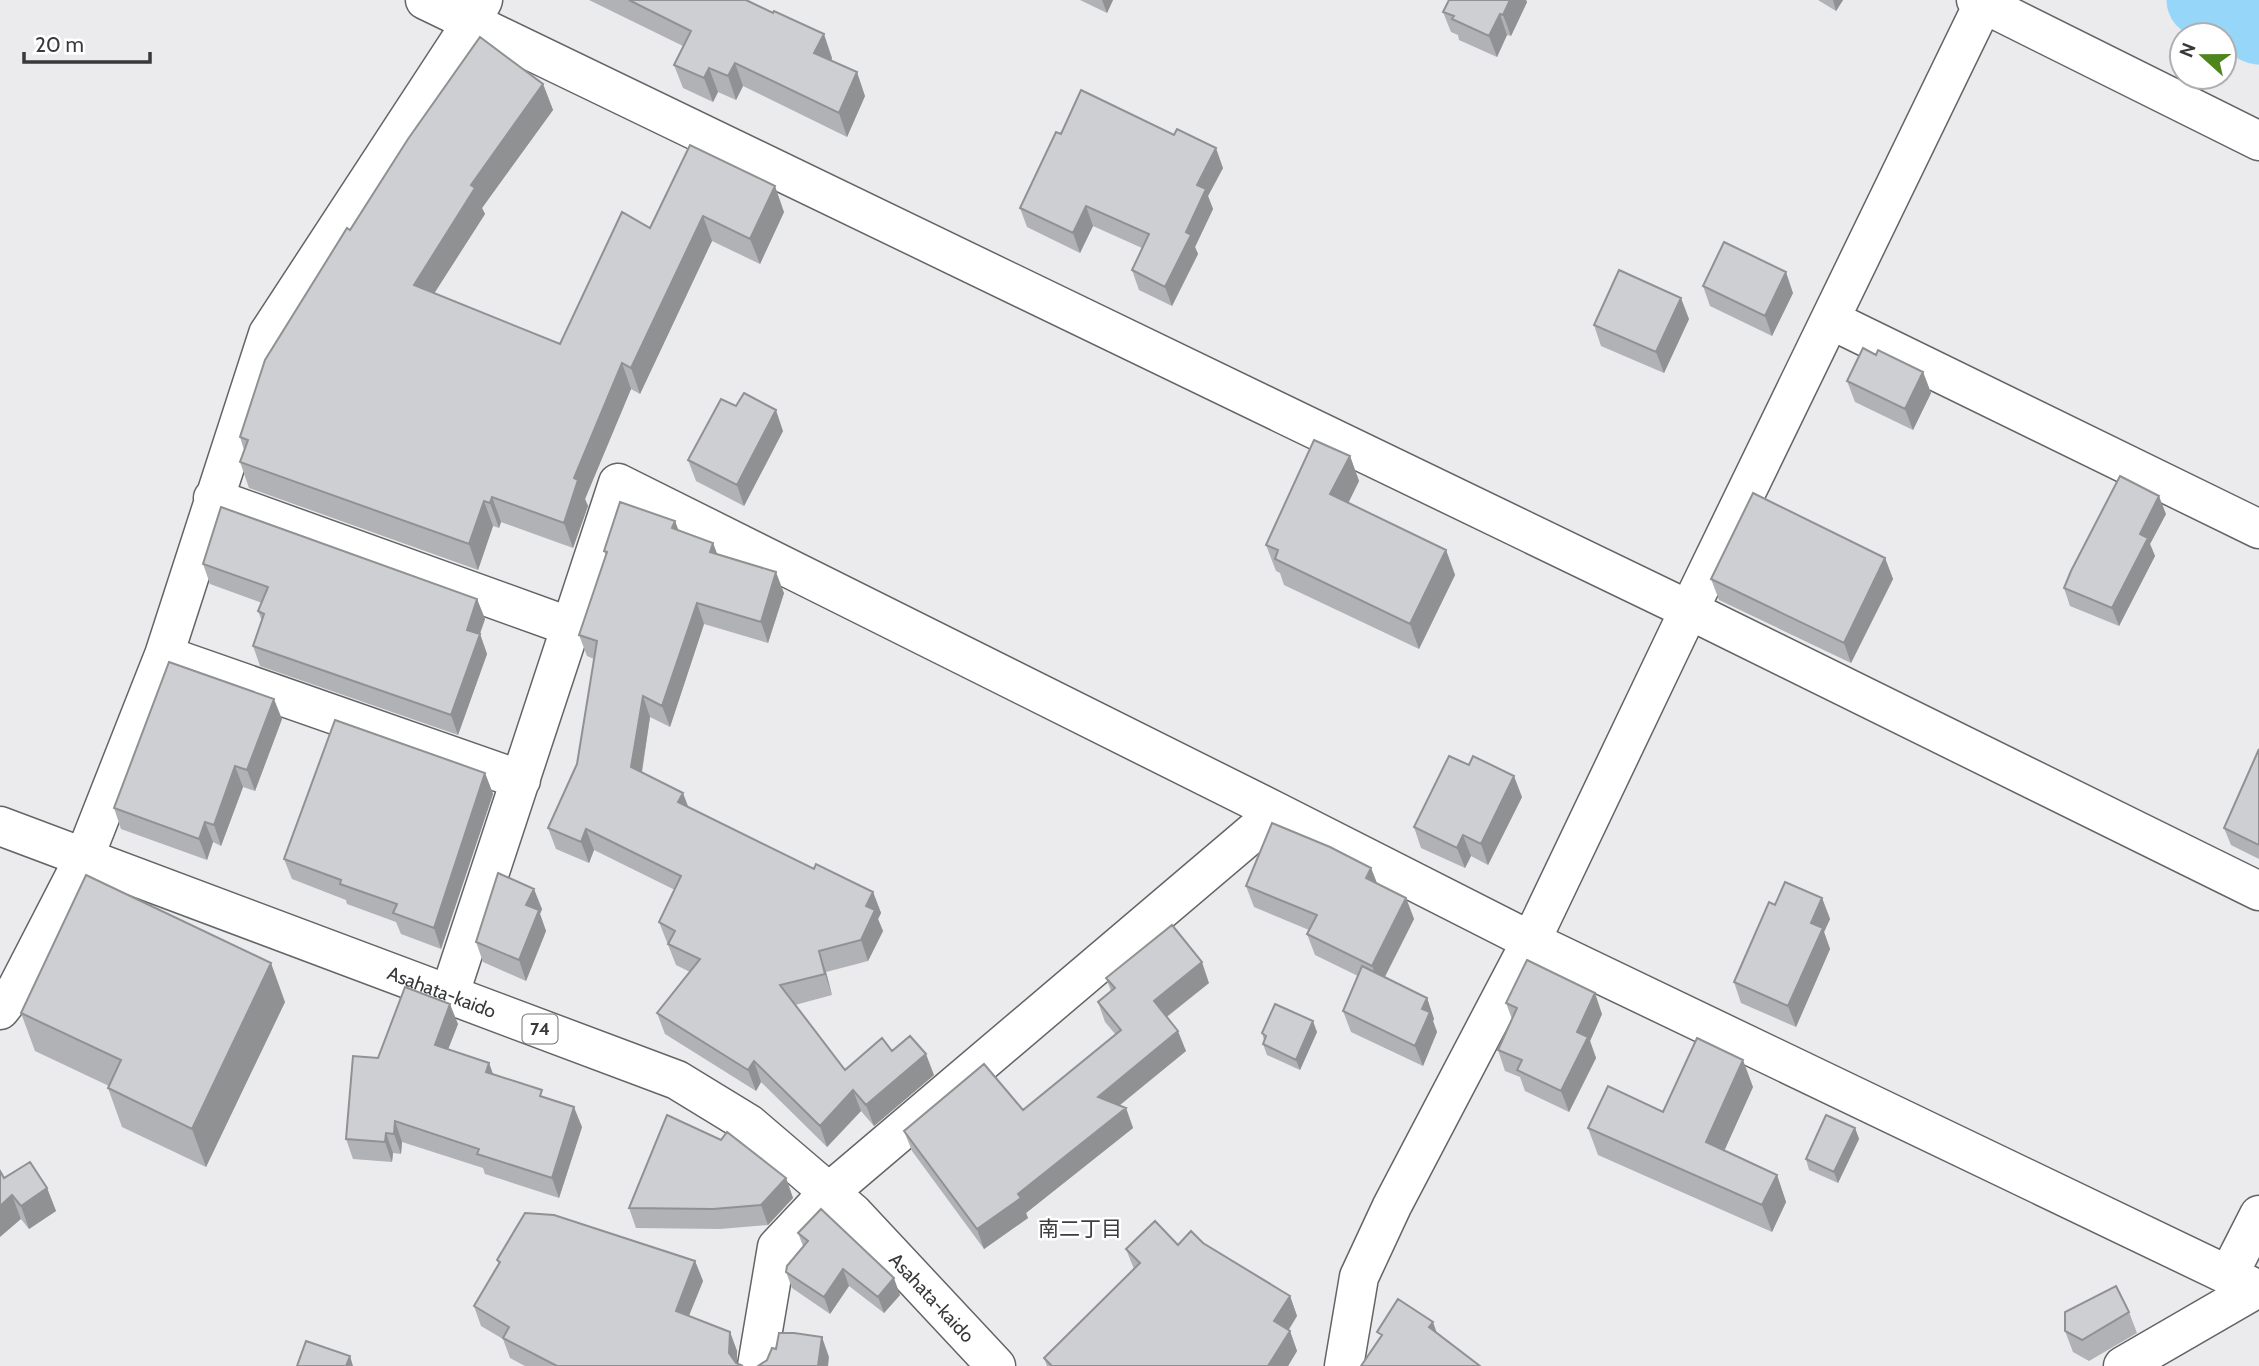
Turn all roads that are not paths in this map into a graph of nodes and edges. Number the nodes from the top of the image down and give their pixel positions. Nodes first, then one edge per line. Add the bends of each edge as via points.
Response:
1 (425, 0) edge
2 (1981, 1) edge
3 (477, 11) edge
4 (2259, 141) edge
5 (1831, 320) junction
6 (213, 498) junction
7 (2259, 529) edge
8 (1689, 610) junction
9 (571, 627) junction
10 (164, 655) junction
11 (522, 780) junction
12 (1277, 812) junction
13 (0, 826) edge
14 (84, 858) junction
15 (2259, 891) edge
16 (1531, 941) junction
17 (449, 996) junction
18 (0, 1010) edge
19 (827, 1194) junction
20 (2259, 1215) edge
21 (2248, 1285) edge
22 (757, 1366) edge
23 (996, 1366) edge
24 (1344, 1366) edge
25 (2123, 1366) edge

1 - 3 street
2 - 4 street
2 - 5 street
3 - 6 street via 268,334
3 - 8 street
5 - 7 street
5 - 8 street
6 - 9 street
6 - 10 street
8 - 15 street
8 - 16 street
9 - 11 street
9 - 12 street via 618,483
10 - 11 street
10 - 14 street
11 - 17 street
12 - 16 street
12 - 19 street
13 - 14 street, Asahata-kaido / 74
14 - 17 street, Asahata-kaido / 74
14 - 18 street via 17,988
16 - 21 street
16 - 24 street via 1359,1277
17 - 19 street, Asahata-kaido / 74 via 677,1080 748,1124
19 - 22 street via 777,1247
19 - 23 street, Asahata-kaido / 74 via 853,1213
20 - 21 street
21 - 25 street

